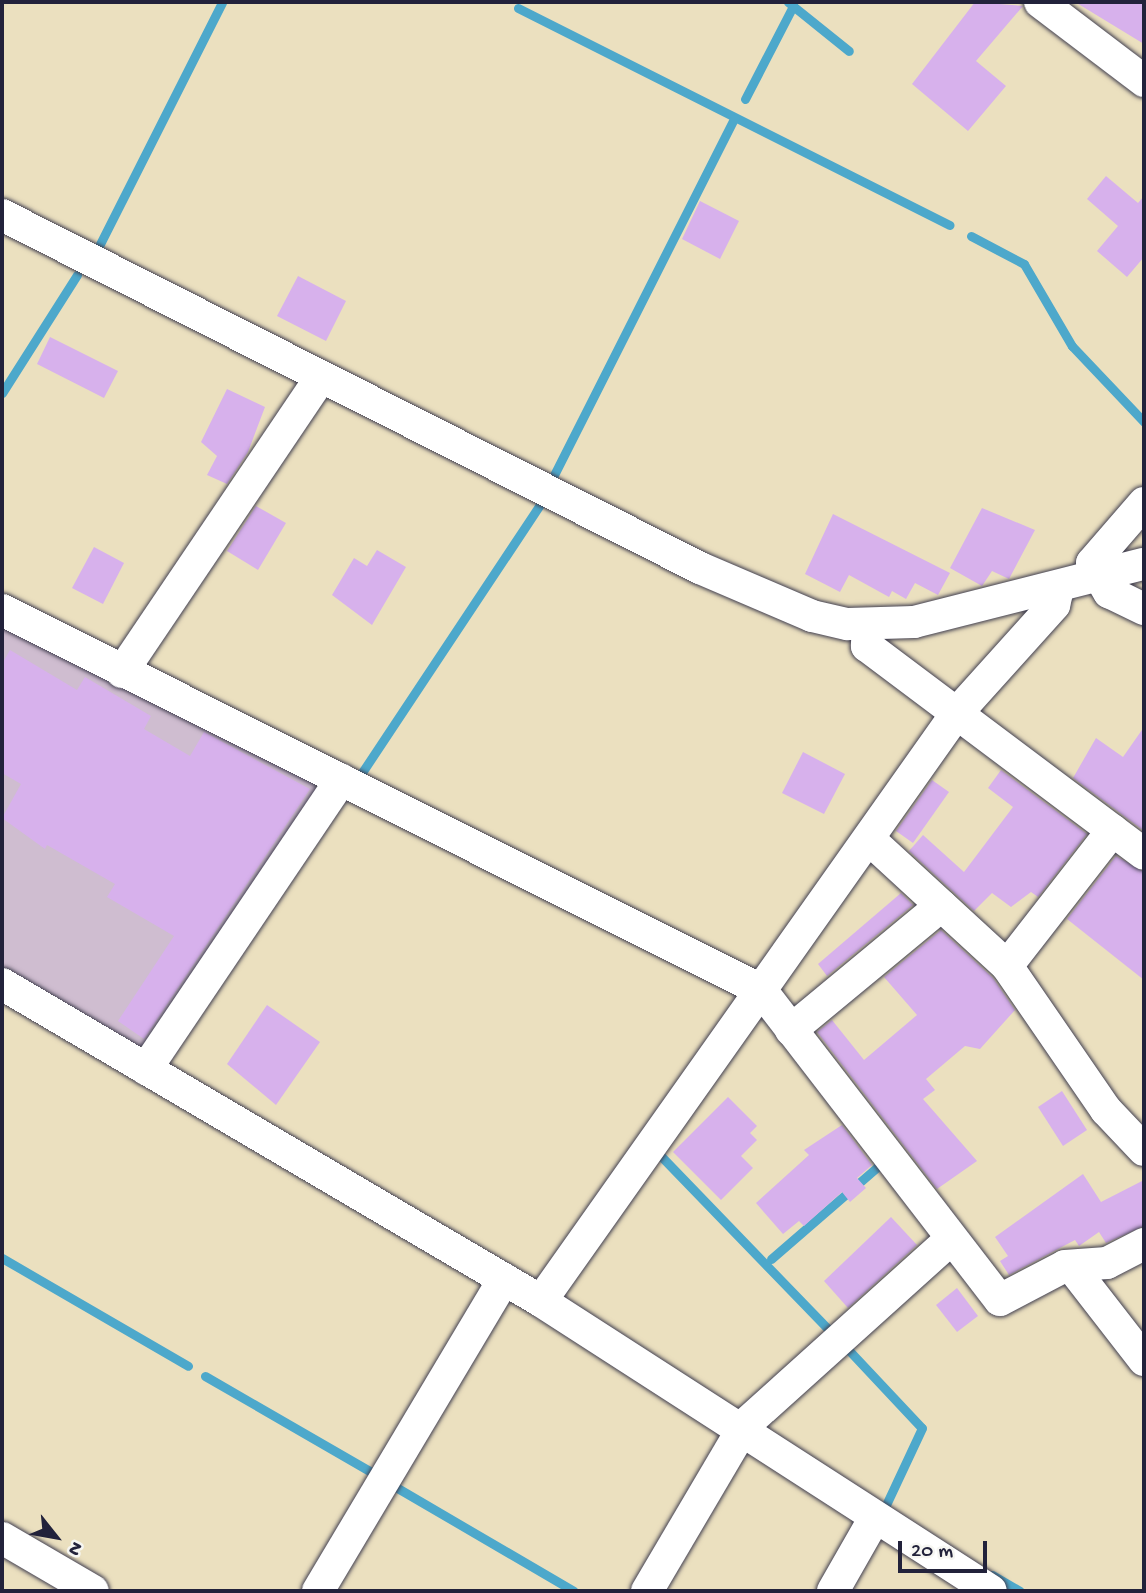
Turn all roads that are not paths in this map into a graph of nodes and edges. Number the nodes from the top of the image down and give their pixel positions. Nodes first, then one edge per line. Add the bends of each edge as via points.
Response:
1 (1040, 2) edge
2 (1141, 73) edge
3 (2, 215) edge
4 (321, 377) junction
5 (1144, 503) edge
6 (1144, 564) edge
7 (1097, 577) junction
8 (1058, 589) junction
9 (1144, 609) edge
10 (2, 610) edge
11 (868, 624) junction
12 (122, 672) junction
13 (956, 714) junction
14 (341, 780) junction
15 (1112, 830) junction
16 (869, 839) junction
17 (1144, 854) edge
18 (940, 906) junction
19 (1007, 966) junction
20 (761, 990) junction
21 (4, 991) edge
22 (791, 1030) junction
23 (146, 1069) junction
24 (1144, 1150) edge
25 (951, 1239) junction
26 (1144, 1244) edge
27 (1071, 1266) junction
28 (504, 1279) junction
29 (541, 1301) junction
30 (1144, 1360) edge
31 (739, 1432) junction
32 (873, 1521) junction
33 (2, 1538) edge
34 (93, 1591) edge
35 (318, 1591) edge
36 (647, 1591) edge
37 (833, 1591) edge
38 (991, 1591) edge

1 - 2 street
3 - 4 street
4 - 11 street via 773,603
4 - 12 street
5 - 7 street via 1092,563
6 - 7 street
7 - 8 street
7 - 9 street via 1109,592
8 - 11 street via 973,612
8 - 13 street via 1054,605
10 - 12 street
11 - 13 street via 867,646
12 - 14 street
13 - 15 street
13 - 16 street
14 - 20 street
14 - 23 street
15 - 17 street
15 - 19 street
16 - 18 street
16 - 20 street
18 - 19 street
18 - 22 street
19 - 24 street via 1106,1110
20 - 22 street
20 - 29 street
21 - 23 street
22 - 25 street
23 - 28 street
25 - 27 street via 1000,1300
25 - 31 street
26 - 27 street via 1107,1263
27 - 30 street
28 - 29 street
28 - 35 street
29 - 31 street
31 - 32 street
31 - 36 street
32 - 37 street
32 - 38 street
33 - 34 street

